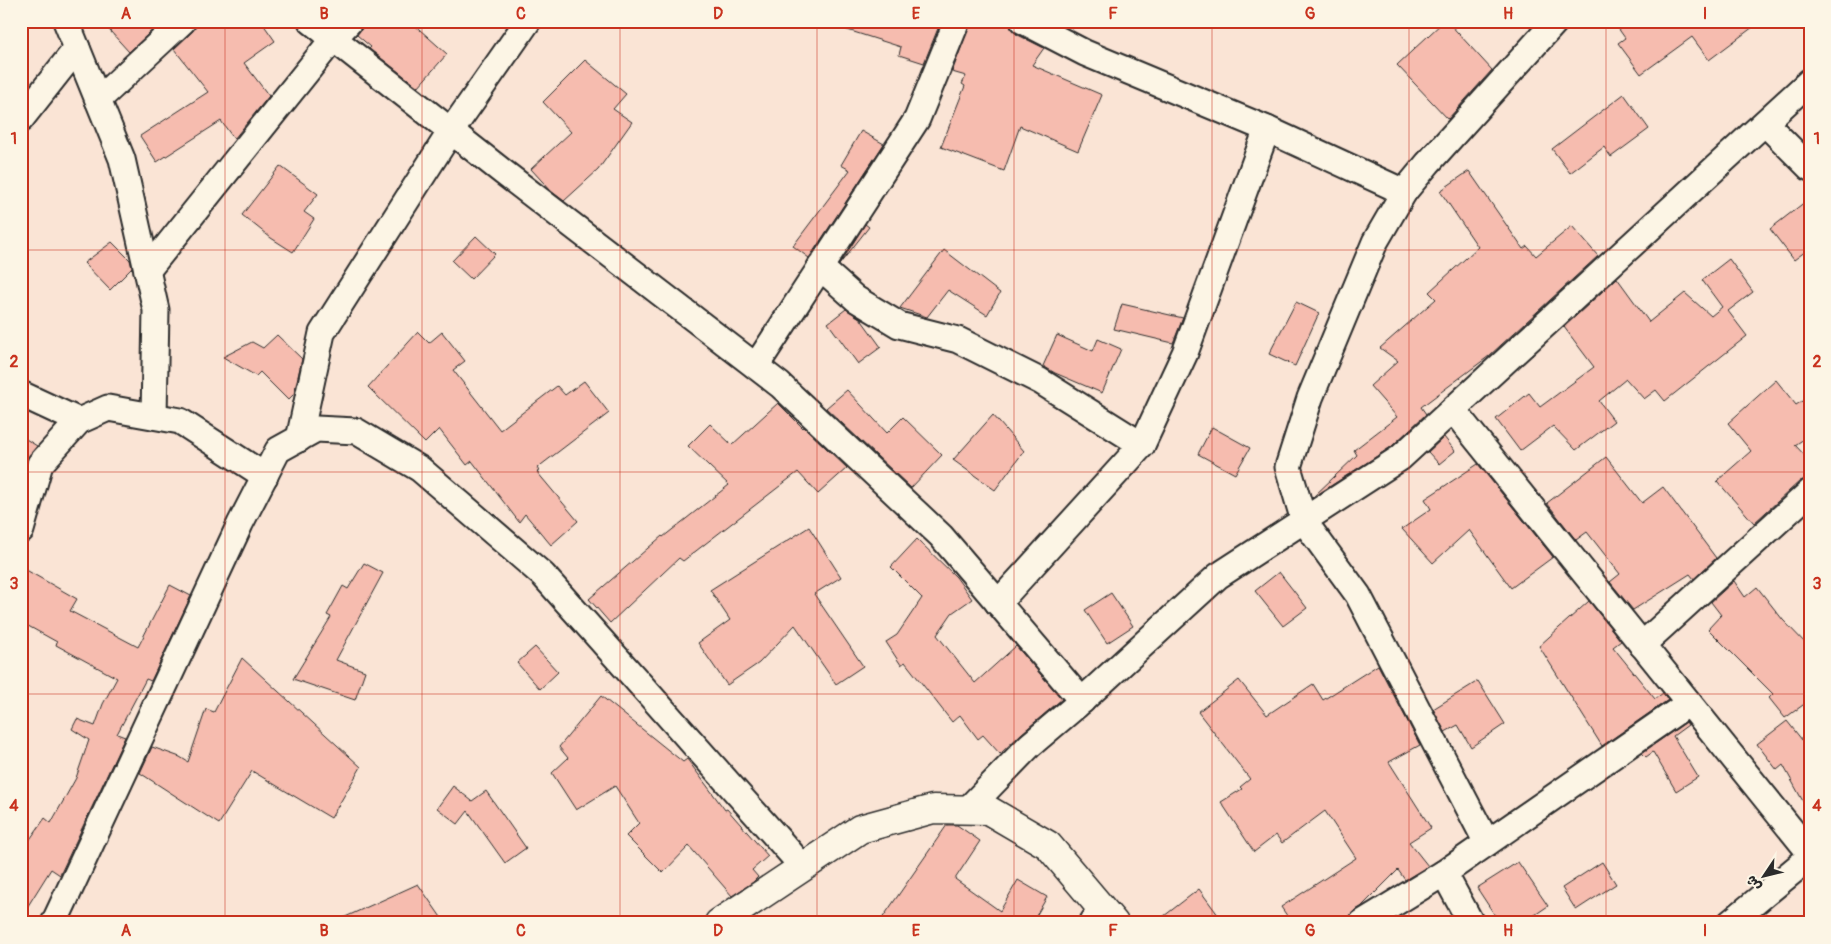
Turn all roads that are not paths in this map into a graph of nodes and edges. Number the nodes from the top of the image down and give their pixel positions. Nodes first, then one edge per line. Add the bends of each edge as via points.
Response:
1 (66, 21) edge
2 (182, 21) edge
3 (311, 21) edge
4 (528, 21) edge
5 (957, 21) edge
6 (1022, 21) edge
7 (1556, 21) edge
8 (342, 30) edge
9 (77, 48) junction
10 (1810, 81) edge
11 (98, 100) junction
12 (21, 119) edge
13 (1765, 123) junction
14 (1267, 129) junction
15 (451, 131) junction
16 (1810, 168) edge
17 (1404, 192) junction
18 (820, 267) junction
19 (147, 271) junction
20 (756, 366) junction
21 (21, 394) edge
22 (1453, 410) junction
23 (154, 416) junction
24 (79, 421) junction
25 (299, 439) junction
26 (1142, 445) junction
27 (265, 476) junction
28 (1810, 492) edge
29 (1304, 521) junction
30 (21, 530) edge
31 (998, 603) junction
32 (1642, 645) junction
33 (1082, 701) junction
34 (1689, 704) junction
35 (967, 810) junction
36 (1487, 843) junction
37 (1810, 853) edge
38 (1810, 857) edge
39 (803, 866) junction
40 (1444, 874) junction
41 (1103, 918) edge
42 (54, 923) edge
43 (719, 923) edge
44 (1362, 923) edge
45 (1472, 923) edge
46 (1730, 923) edge

1 - 9 street
2 - 11 street
3 - 8 street
4 - 15 street
5 - 18 street via 917,118
6 - 14 street via 1084,53
7 - 17 street
8 - 15 street
8 - 19 street
9 - 11 street
9 - 12 street
10 - 13 street
11 - 19 street via 122,159
13 - 16 street
13 - 22 street
14 - 17 street
14 - 26 street via 1185,353
15 - 20 street
15 - 25 street via 322,332
17 - 29 street via 1375,242 1310,398 1288,467
18 - 20 street
18 - 26 street via 856,299 899,325 958,340 1040,381
19 - 23 street via 156,310
20 - 31 street via 780,384 941,536
21 - 24 street
22 - 29 street via 1400,458
22 - 32 street
23 - 24 street via 108,408
23 - 27 street via 180,421
24 - 30 street via 40,464
25 - 27 street via 278,450
25 - 39 street via 316,429 356,431 420,469 543,575
26 - 31 street
27 - 42 street
28 - 32 street
29 - 33 street via 1218,576
29 - 36 street via 1358,595
31 - 33 street
32 - 34 street
33 - 35 street via 1030,745
34 - 36 street
34 - 37 street
35 - 39 street via 933,809 860,829
35 - 41 street via 988,810 1048,845
36 - 40 street
38 - 46 street
39 - 43 street
40 - 44 street
40 - 45 street

